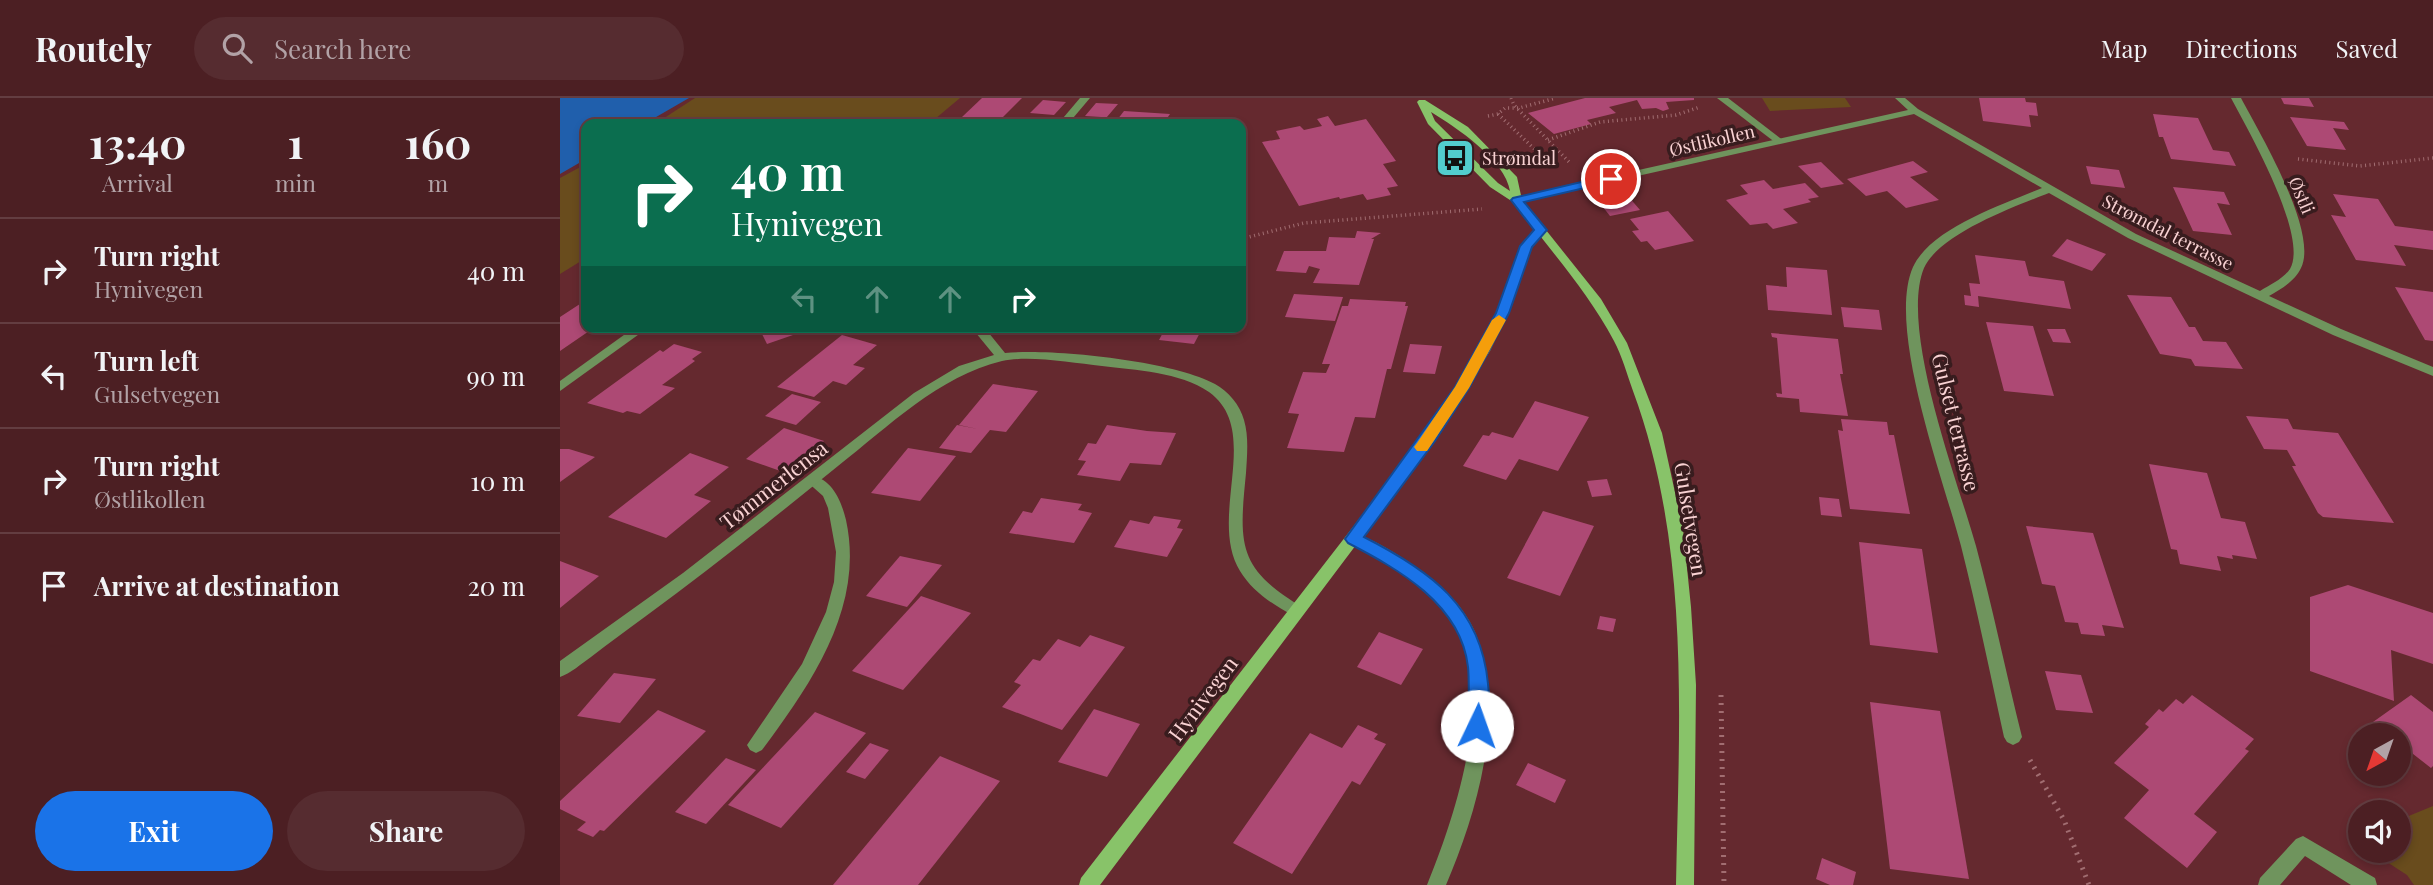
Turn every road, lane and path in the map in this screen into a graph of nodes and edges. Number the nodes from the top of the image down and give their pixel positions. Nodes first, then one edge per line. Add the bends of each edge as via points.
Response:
1 (1085, 98) edge
2 (1511, 98) edge
3 (1556, 98) edge
4 (1722, 98) edge
5 (1900, 98) edge
6 (2236, 98) edge
7 (1420, 100) edge
8 (1703, 106) dead end
9 (1519, 108) junction
10 (1915, 111) junction
11 (1498, 114) junction
12 (1484, 117) dead end
13 (1067, 119) edge
14 (1548, 140) junction
15 (1779, 141) junction
16 (2266, 156) junction
17 (2433, 158) edge
18 (1567, 170) dead end
19 (1558, 172) dead end
20 (2049, 189) junction
21 (1517, 200) junction
22 (1541, 230) junction
23 (1246, 238) edge
24 (2260, 296) junction
25 (635, 333) edge
26 (982, 333) edge
27 (1002, 357) junction
28 (2433, 372) edge
29 (560, 387) edge
30 (812, 480) junction
31 (1353, 539) junction
32 (1297, 611) junction
33 (560, 670) edge
34 (2013, 737) joint
35 (756, 745) dead end
36 (1088, 885) edge
37 (1436, 885) edge
38 (1685, 885) edge
39 (2089, 885) edge
40 (2267, 885) edge
41 (2368, 885) edge

1 - 13 street
2 - 9 path
3 - 9 path
4 - 15 street
5 - 10 street, Strømdal terrasse
6 - 16 street, Østli
7 - 21 main road, Gulsetvegen via 1431,121 1494,184
7 - 21 main road, Gulsetvegen via 1465,129 1499,163 1513,179
8 - 14 path via 1676,115 1601,122
9 - 11 path via 1504,108
9 - 14 path
10 - 15 street, Østlikollen
10 - 20 street, Strømdal terrasse
11 - 12 path
11 - 19 path
14 - 18 path via 1575,168
15 - 21 street, Østlikollen
16 - 17 path via 2360,166
16 - 24 street, Østli via 2295,222 2301,251 2289,277
20 - 24 street, Strømdal terrasse via 2132,236
20 - 34 street, Gulset terrasse via 1992,214 1932,251 1913,284 1916,348 1927,405 1968,544
21 - 22 main road, Gulsetvegen
21 - 23 path via 1456,212 1304,223
22 - 31 main road, Hynivegen via 1526,246 1502,313 1462,388
22 - 38 main road, Gulsetvegen via 1597,300 1621,343 1668,482 1688,685
24 - 28 street, Strømdal terrasse
25 - 29 street
26 - 27 street
27 - 30 street, Tømmerlensa via 943,380
27 - 32 street, Tømmerlensa via 1022,355 1168,373 1223,395 1234,407 1239,425 1234,535 1240,557 1252,579
30 - 33 street, Tømmerlensa
30 - 35 street via 832,495 842,533 842,587 805,673
31 - 32 main road, Hynivegen
31 - 37 street via 1402,564 1431,587 1468,633 1477,663 1480,698 1464,816
32 - 36 main road, Hynivegen
34 - 39 path via 2044,779 2075,843
40 - 41 street via 2303,845

